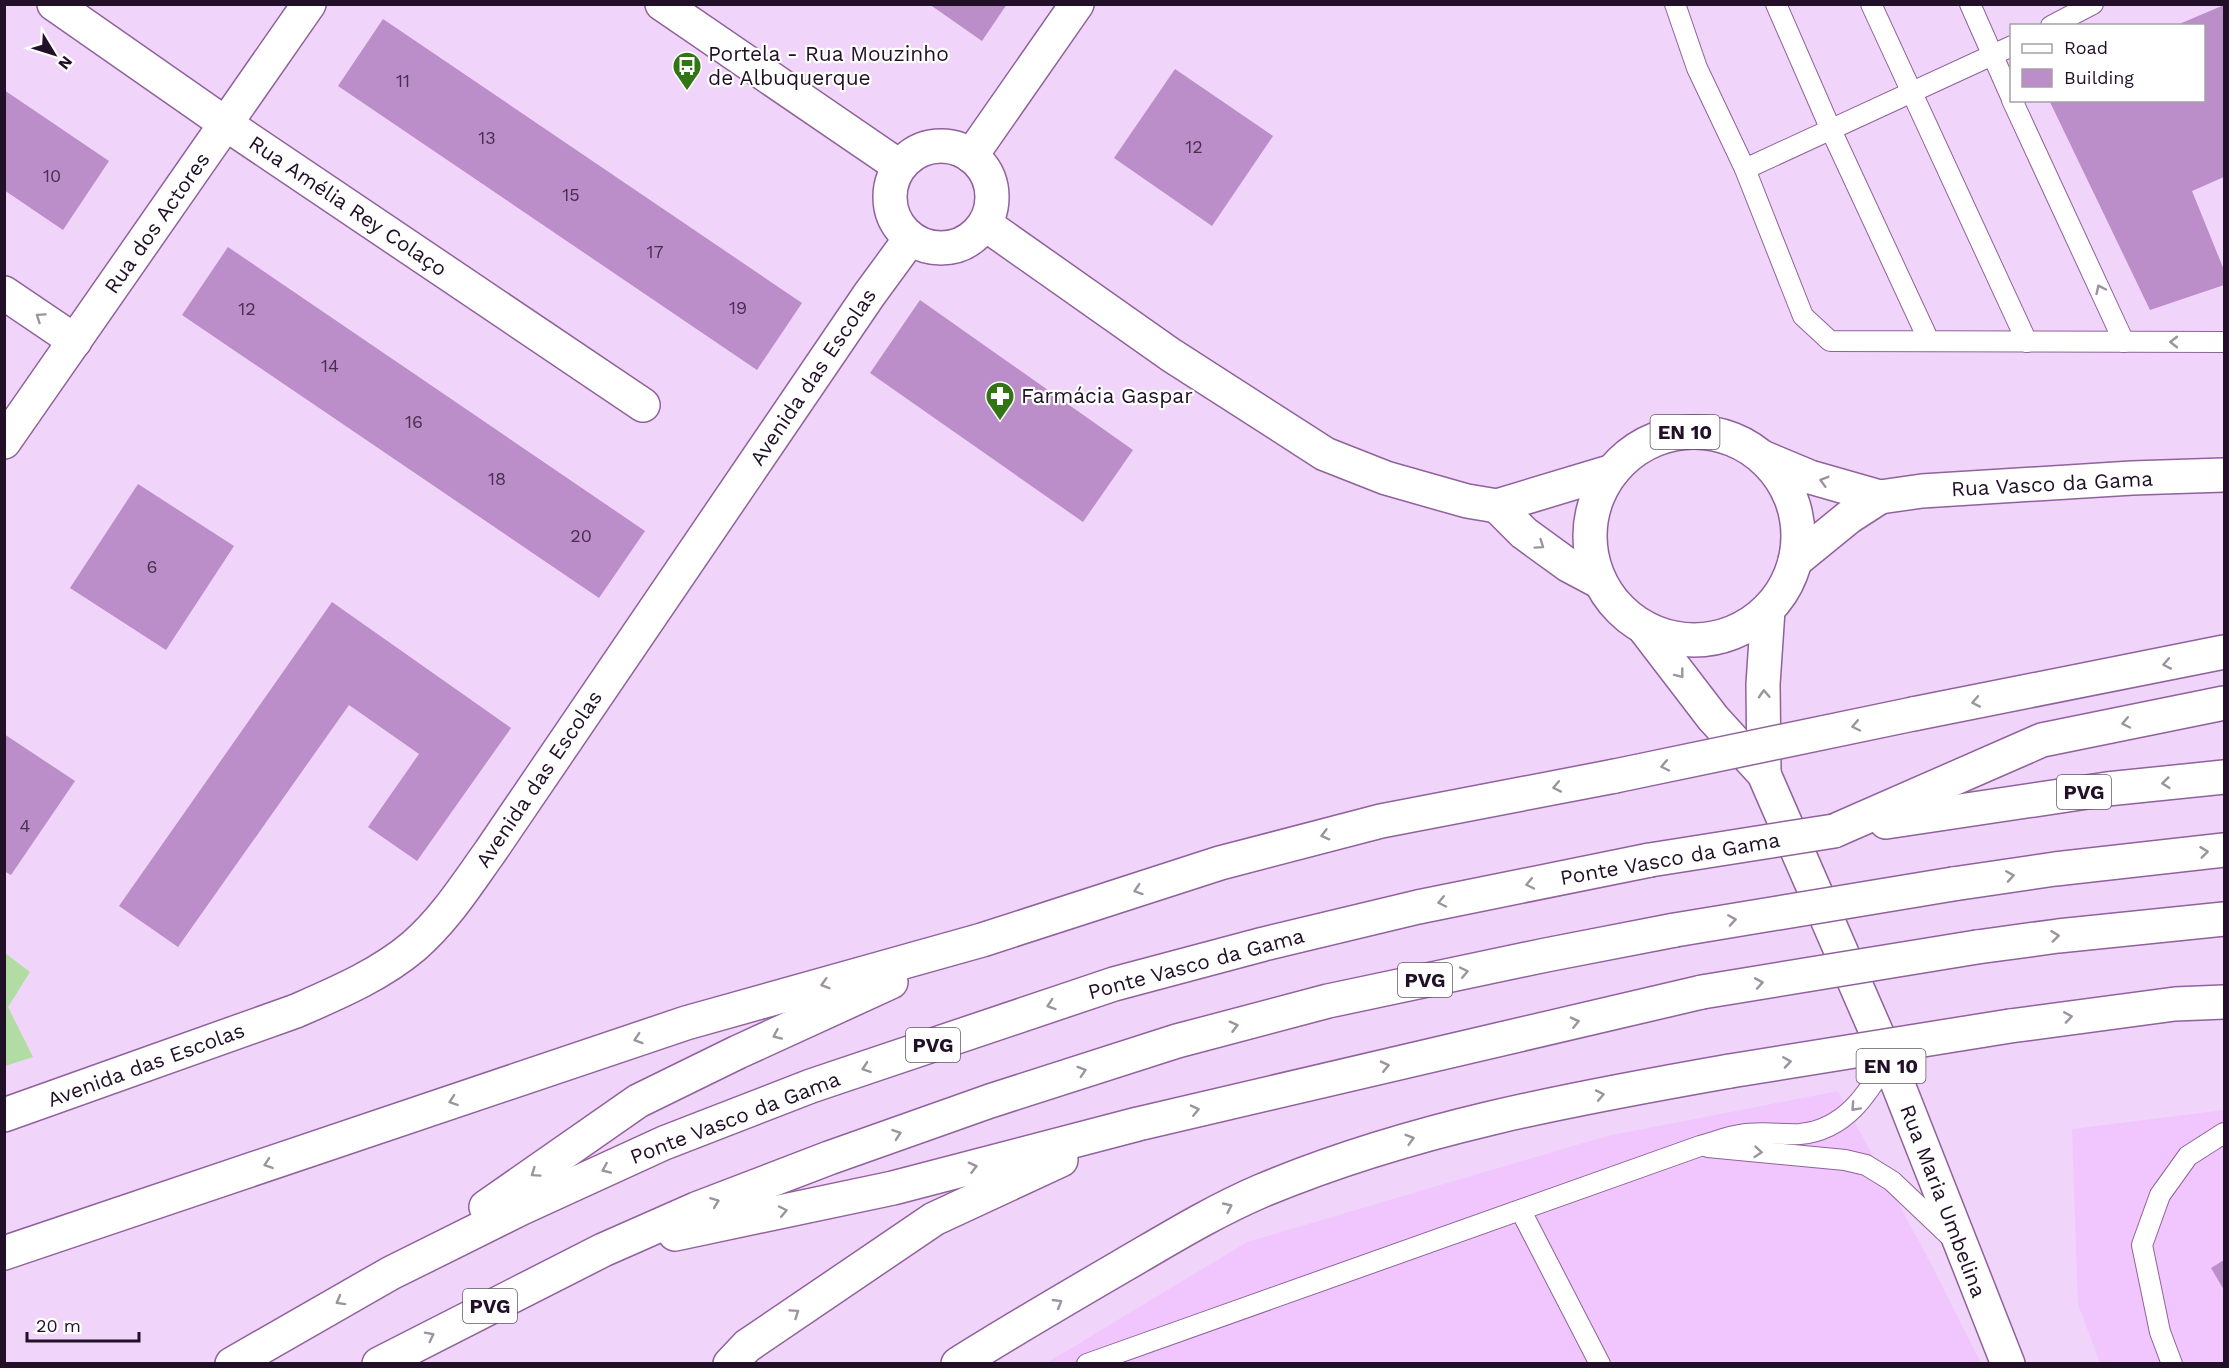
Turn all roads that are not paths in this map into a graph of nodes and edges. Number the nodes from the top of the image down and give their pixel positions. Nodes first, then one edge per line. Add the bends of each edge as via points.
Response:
1 (54, 4) edge
2 (309, 4) edge
3 (662, 4) edge
4 (1077, 4) edge
5 (1675, 4) edge
6 (1776, 4) edge
7 (1871, 4) edge
8 (1970, 4) edge
9 (2093, 4) edge
10 (2055, 24) edge
11 (2010, 47) edge
12 (1992, 56) junction
13 (1912, 92) junction
14 (2010, 96) edge
15 (2013, 102) edge
16 (226, 124) junction
17 (1831, 130) junction
18 (971, 156) junction
19 (899, 166) junction
20 (1745, 169) junction
21 (985, 224) junction
22 (910, 239) junction
23 (4, 293) edge
24 (75, 341) junction
25 (1929, 341) junction
26 (2027, 342) junction
27 (2124, 342) junction
28 (2224, 342) edge
29 (642, 405) dead end
30 (4, 442) edge
31 (1762, 457) junction
32 (1613, 471) junction
33 (2224, 475) edge
34 (1880, 497) junction
35 (1497, 506) junction
36 (1795, 561) junction
37 (1600, 582) junction
38 (1768, 610) junction
39 (1644, 628) junction
40 (2224, 652) edge
41 (2224, 703) edge
42 (1764, 774) junction
43 (2224, 777) edge
44 (1942, 799) junction
45 (2224, 850) edge
46 (2224, 919) edge
47 (982, 940) junction
48 (2224, 1002) edge
49 (1888, 1059) junction
50 (4, 1115) edge
51 (1138, 1124) junction
52 (2224, 1133) edge
53 (1700, 1146) junction
54 (1521, 1211) junction
55 (1960, 1245) junction
56 (603, 1250) junction
57 (4, 1253) edge
58 (391, 1273) junction
59 (1008, 1332) junction
60 (232, 1364) edge
61 (379, 1364) edge
62 (730, 1364) edge
63 (958, 1364) edge
64 (971, 1364) edge
65 (1088, 1364) edge
66 (1600, 1364) edge
67 (2008, 1364) edge
68 (2172, 1364) edge

1 - 16 main road, Rua Amélia Rey Colaço
2 - 16 main road, Rua dos Actores
3 - 19 main road
4 - 18 main road
5 - 20 lane via 1697,68
6 - 17 lane
7 - 13 lane
8 - 12 lane
9 - 10 lane
11 - 12 lane
12 - 13 lane
12 - 14 lane
13 - 17 lane
13 - 26 lane
27 -> 15 lane
16 - 24 main road, Rua dos Actores
16 - 29 main road, Rua Amélia Rey Colaço
17 - 20 lane
17 - 25 lane
18 - 19 main road via 957,148 940,146 922,149
18 - 21 main road via 985,170 992,188 992,207
19 - 22 main road via 891,184 890,204 893,218
20 - 25 lane via 1803,316 1830,341
21 - 22 main road via 959,246 926,247
21 - 35 main road via 1172,355 1325,454 1386,478
22 - 50 main road, Avenida das Escolas via 490,852 456,900 414,946 374,974 296,1011
24 -> 23 main road
24 - 30 main road, Rua dos Actores
25 - 26 lane
26 - 27 lane
28 -> 27 lane
31 - 32 main road, EN 10 via 1739,442 1713,433 1685,432 1633,451
34 -> 31 main road, Rua Vasco da Gama via 1810,477
31 - 36 main road, EN 10 via 1786,486 1797,522
32 - 35 main road
32 - 37 main road, EN 10 via 1598,495 1590,524 1591,553
33 - 34 main road, Rua Vasco da Gama via 1934,490
34 - 36 main road, Rua Vasco da Gama via 1848,517
35 -> 37 main road via 1524,533 1568,565
36 - 38 main road, EN 10 via 1785,587
37 - 39 main road, EN 10 via 1618,608
38 - 39 main road, EN 10 via 1741,629 1709,639 1676,639
42 -> 38 main road, Rua Maria Umbelina / EN 10 via 1763,684
39 -> 42 main road, Rua Maria Umbelina / EN 10 via 1713,718
40 -> 47 main road, bridge via 1358,827 1220,863
41 -> 44 main road, Ponte Vasco da Gama via 2042,740
42 - 49 main road, Rua Maria Umbelina / EN 10
43 -> 44 main road, PVG
44 -> 58 main road, Ponte Vasco da Gama / PVG, bridge via 1834,831 1650,860 1418,907 1114,984 811,1086 664,1143
56 -> 45 main road, PVG, bridge via 696,1209 990,1101 1177,1041 1328,1001 1675,930 2055,869
51 -> 46 main road, bridge via 1702,992 1977,946
47 -> 57 main road via 686,1023
47 -> 58 main road via 639,1101
59 -> 48 main road, bridge via 1208,1216 1315,1170 1430,1134 1511,1113 1730,1071 2010,1026 2175,1004
49 -> 53 lane via 1851,1112 1835,1123 1801,1134 1742,1134
49 - 55 main road, Rua Maria Umbelina / EN 10
56 -> 51 main road via 893,1188
62 -> 51 main road via 747,1346 934,1219
52 - 68 lane via 2188,1156 2160,1195 2142,1245 2160,1332
53 - 54 lane
53 -> 55 lane via 1866,1166 1892,1181
54 - 65 lane
54 - 66 lane
55 - 67 main road, Rua Maria Umbelina / EN 10
61 -> 56 main road, PVG
58 -> 60 main road, Ponte Vasco da Gama / PVG
59 - 63 main road
59 - 64 main road

